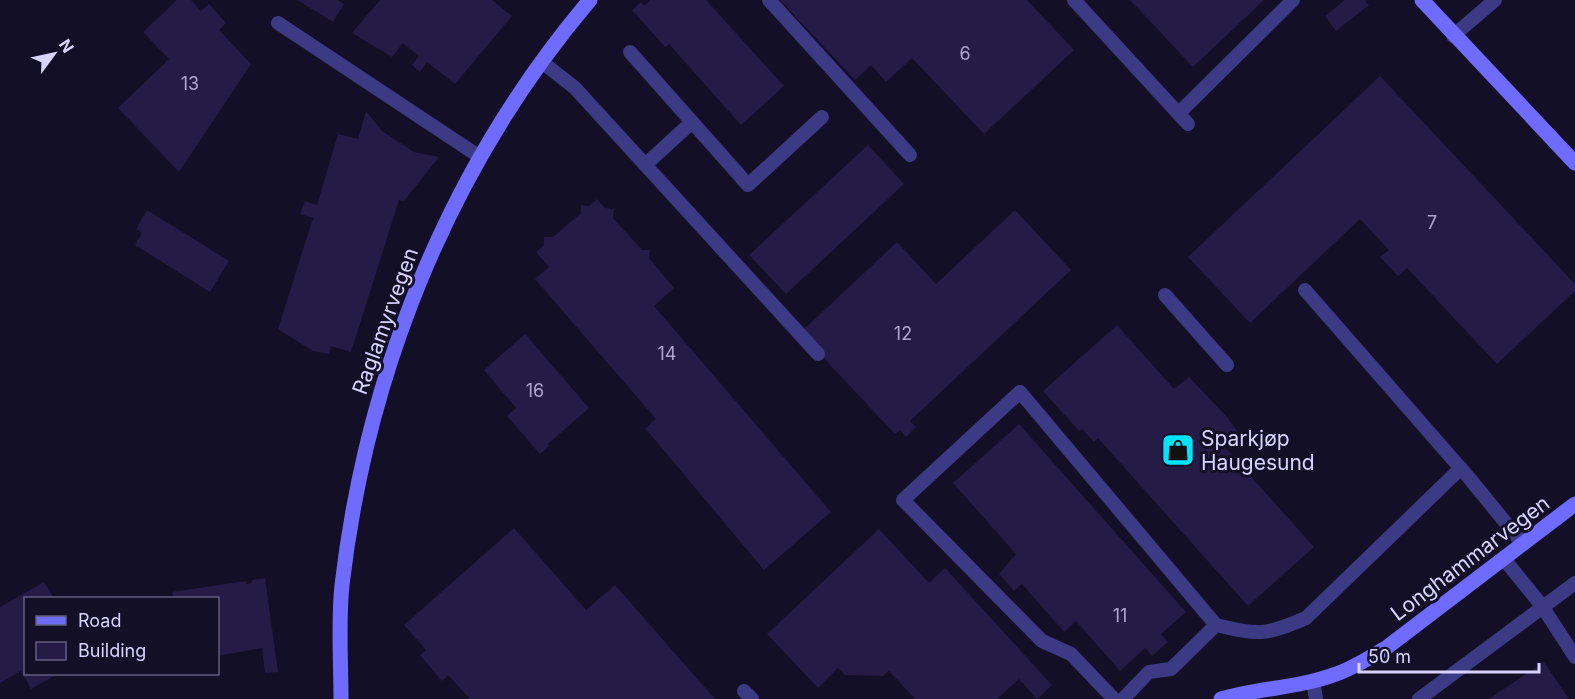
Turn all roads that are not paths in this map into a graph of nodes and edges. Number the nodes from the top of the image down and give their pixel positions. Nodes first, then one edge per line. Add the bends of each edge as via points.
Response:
1 (590, 0) edge
2 (769, 0) edge
3 (1074, 0) edge
4 (1293, 0) edge
5 (1422, 0) edge
6 (1495, 0) edge
7 (278, 23) dead end
8 (1453, 36) junction
9 (630, 52) dead end
10 (542, 63) junction
11 (1179, 113) junction
12 (822, 117) dead end
13 (692, 122) junction
14 (1188, 124) dead end
15 (910, 155) dead end
16 (480, 157) junction
17 (1575, 163) edge
18 (645, 165) junction
19 (1305, 290) dead end
20 (1165, 295) dead end
21 (818, 354) dead end
22 (1227, 365) dead end
23 (1461, 468) junction
24 (1575, 504) edge
25 (1523, 544) junction
26 (1504, 559) junction
27 (1575, 583) edge
28 (1542, 606) junction
29 (1216, 625) junction
30 (1575, 657) edge
31 (1313, 681) junction
32 (341, 699) edge
33 (1114, 699) edge
34 (1123, 699) edge
35 (1221, 699) edge
36 (1316, 699) edge
37 (1419, 699) edge

1 - 10 street, Raglamyrvegen
2 - 15 lane
3 - 11 lane
4 - 11 lane
5 - 8 street
6 - 8 lane
7 - 16 lane
8 - 17 street
9 - 13 lane
10 - 16 street, Raglamyrvegen
10 - 18 lane via 575,88
11 - 14 lane
12 - 13 lane via 748,185
13 - 18 lane
16 - 32 street, Raglamyrvegen via 449,214 419,283 366,440 342,588
18 - 21 lane
19 - 23 lane
20 - 22 lane
23 - 25 lane
23 - 29 lane via 1306,618 1279,630 1256,634
24 - 25 street, Longhammarvegen
25 - 26 street, Longhammarvegen
26 - 28 lane
26 - 31 street, Longhammarvegen via 1386,648 1337,674
27 - 28 lane
28 - 30 lane
28 - 37 lane
29 - 33 lane via 1020,392 903,500 1042,640 1071,654
29 - 34 lane via 1171,669 1149,672
31 - 35 street, Longhammarvegen
31 - 36 lane

